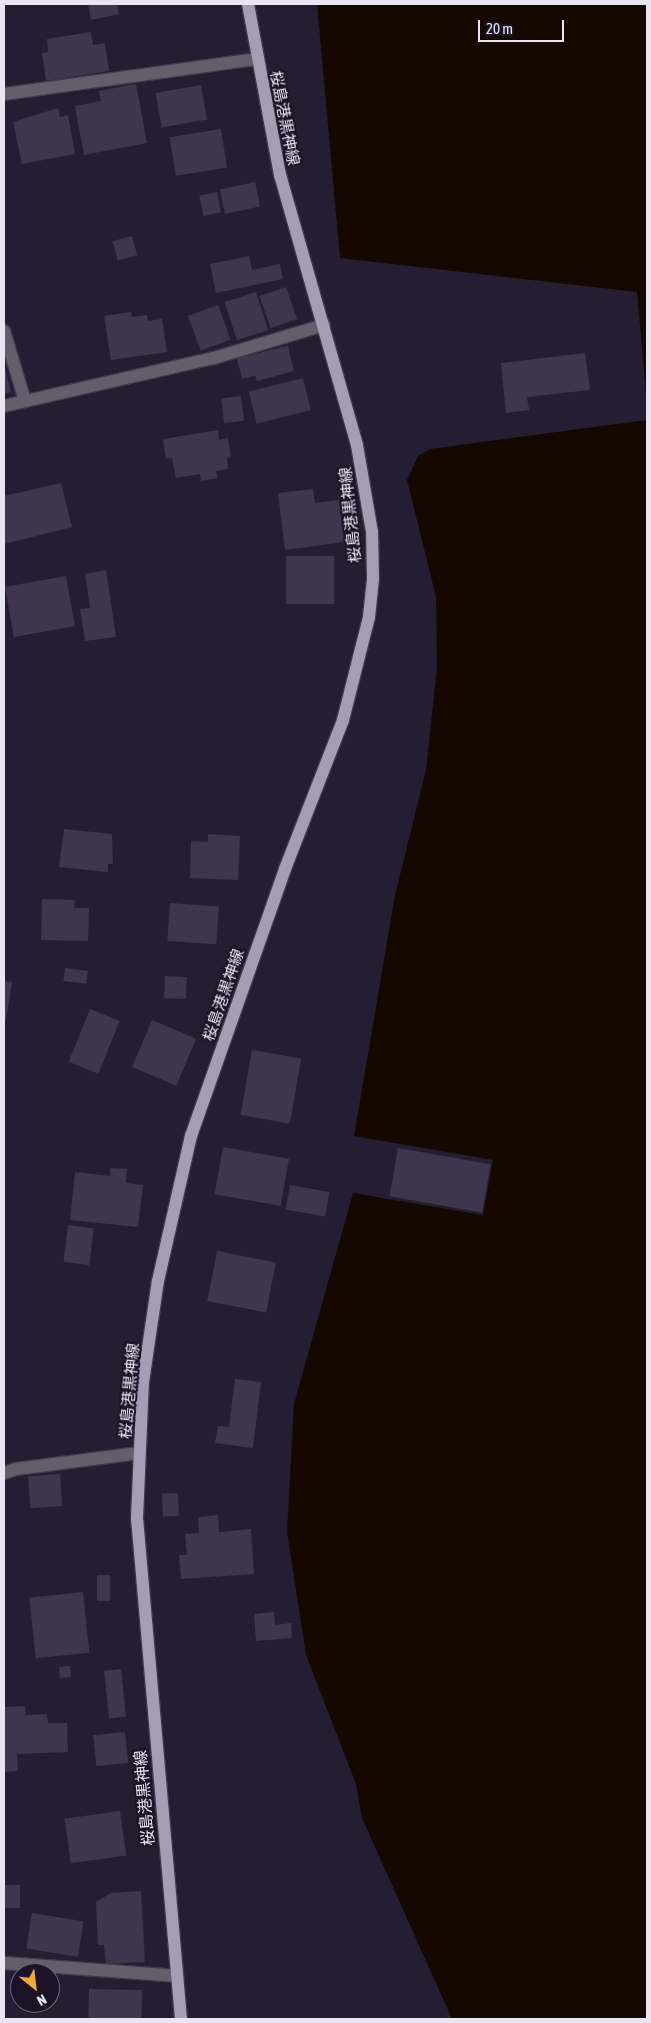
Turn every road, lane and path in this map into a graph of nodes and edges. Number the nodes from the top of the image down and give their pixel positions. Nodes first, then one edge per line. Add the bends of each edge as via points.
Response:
1 (248, 4) edge
2 (257, 59) junction
3 (4, 94) edge
4 (324, 325) junction
5 (4, 331) edge
6 (25, 401) junction
7 (4, 406) edge
8 (140, 1453) junction
9 (4, 1474) edge
10 (4, 1963) edge
11 (176, 1976) junction
12 (181, 2019) edge

1 - 2 main road, 桜島港黒神線
2 - 3 street
2 - 4 main road, 桜島港黒神線 via 280,175
4 - 6 street via 214,358
4 - 8 main road, 桜島港黒神線 via 358,444 366,493 372,560 369,617 343,720 250,965 184,1160 158,1281 143,1382
5 - 6 street
6 - 7 street
8 - 9 street via 16,1469
8 - 11 main road, 桜島港黒神線 via 137,1518 142,1594
10 - 11 street
11 - 12 main road, 桜島港黒神線

